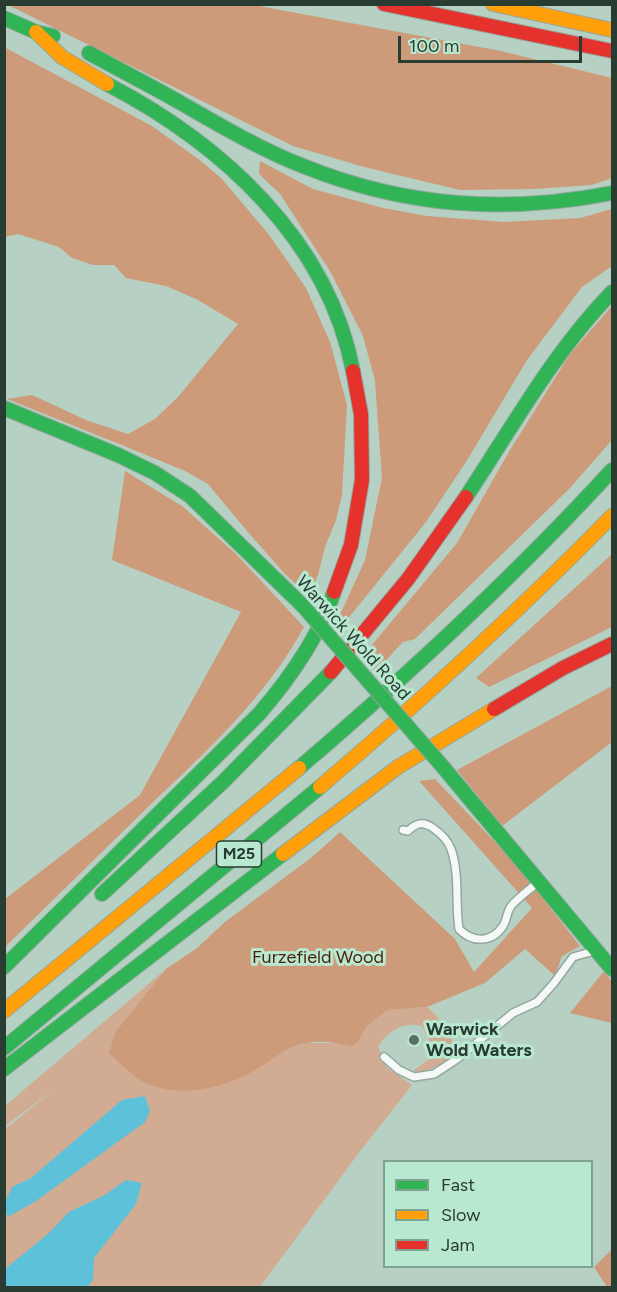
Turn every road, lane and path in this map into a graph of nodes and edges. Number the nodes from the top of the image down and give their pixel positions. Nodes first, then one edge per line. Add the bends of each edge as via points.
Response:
1 (384, 4) edge
2 (492, 4) edge
3 (4, 18) edge
4 (612, 30) edge
5 (36, 32) junction
6 (64, 39) dead end
7 (81, 49) dead end
8 (612, 51) edge
9 (612, 193) edge
10 (612, 292) edge
11 (4, 408) edge
12 (612, 470) edge
13 (612, 516) edge
14 (612, 644) edge
15 (581, 674) dead end
16 (514, 698) junction
17 (403, 830) dead end
18 (539, 882) junction
19 (95, 900) dead end
20 (46, 945) dead end
21 (597, 950) junction
22 (612, 969) edge
23 (7, 973) edge
24 (4, 1011) edge
25 (4, 1048) edge
26 (384, 1057) dead end
27 (4, 1069) edge

1 - 8 main road
2 - 4 main road
3 - 5 main road
5 - 6 main road
5 - 23 main road via 56,53 171,122 209,150 241,176 283,220 319,274 340,320 358,387 363,458 362,490 350,550 327,610 295,669 264,710
7 - 9 main road via 246,139 303,166 357,185 415,198 491,205 525,205
10 - 19 main road via 551,363 443,530 361,637 243,765
11 - 18 main road, Warwick Wold Road, bridge via 118,455 190,496 303,606
12 - 24 main road, M25 via 509,578 389,691
13 - 25 main road, M25 via 517,613 386,733
14 - 16 main road
15 - 16 main road
16 - 27 main road via 398,767
17 - 18 lane via 421,823 440,834 451,847 459,929 473,940 495,936 511,906
18 - 21 main road, Warwick Wold Road
20 - 23 main road
21 - 22 main road, Warwick Wold Road
21 - 26 lane via 573,957 537,1002 513,1013 434,1074 414,1077

